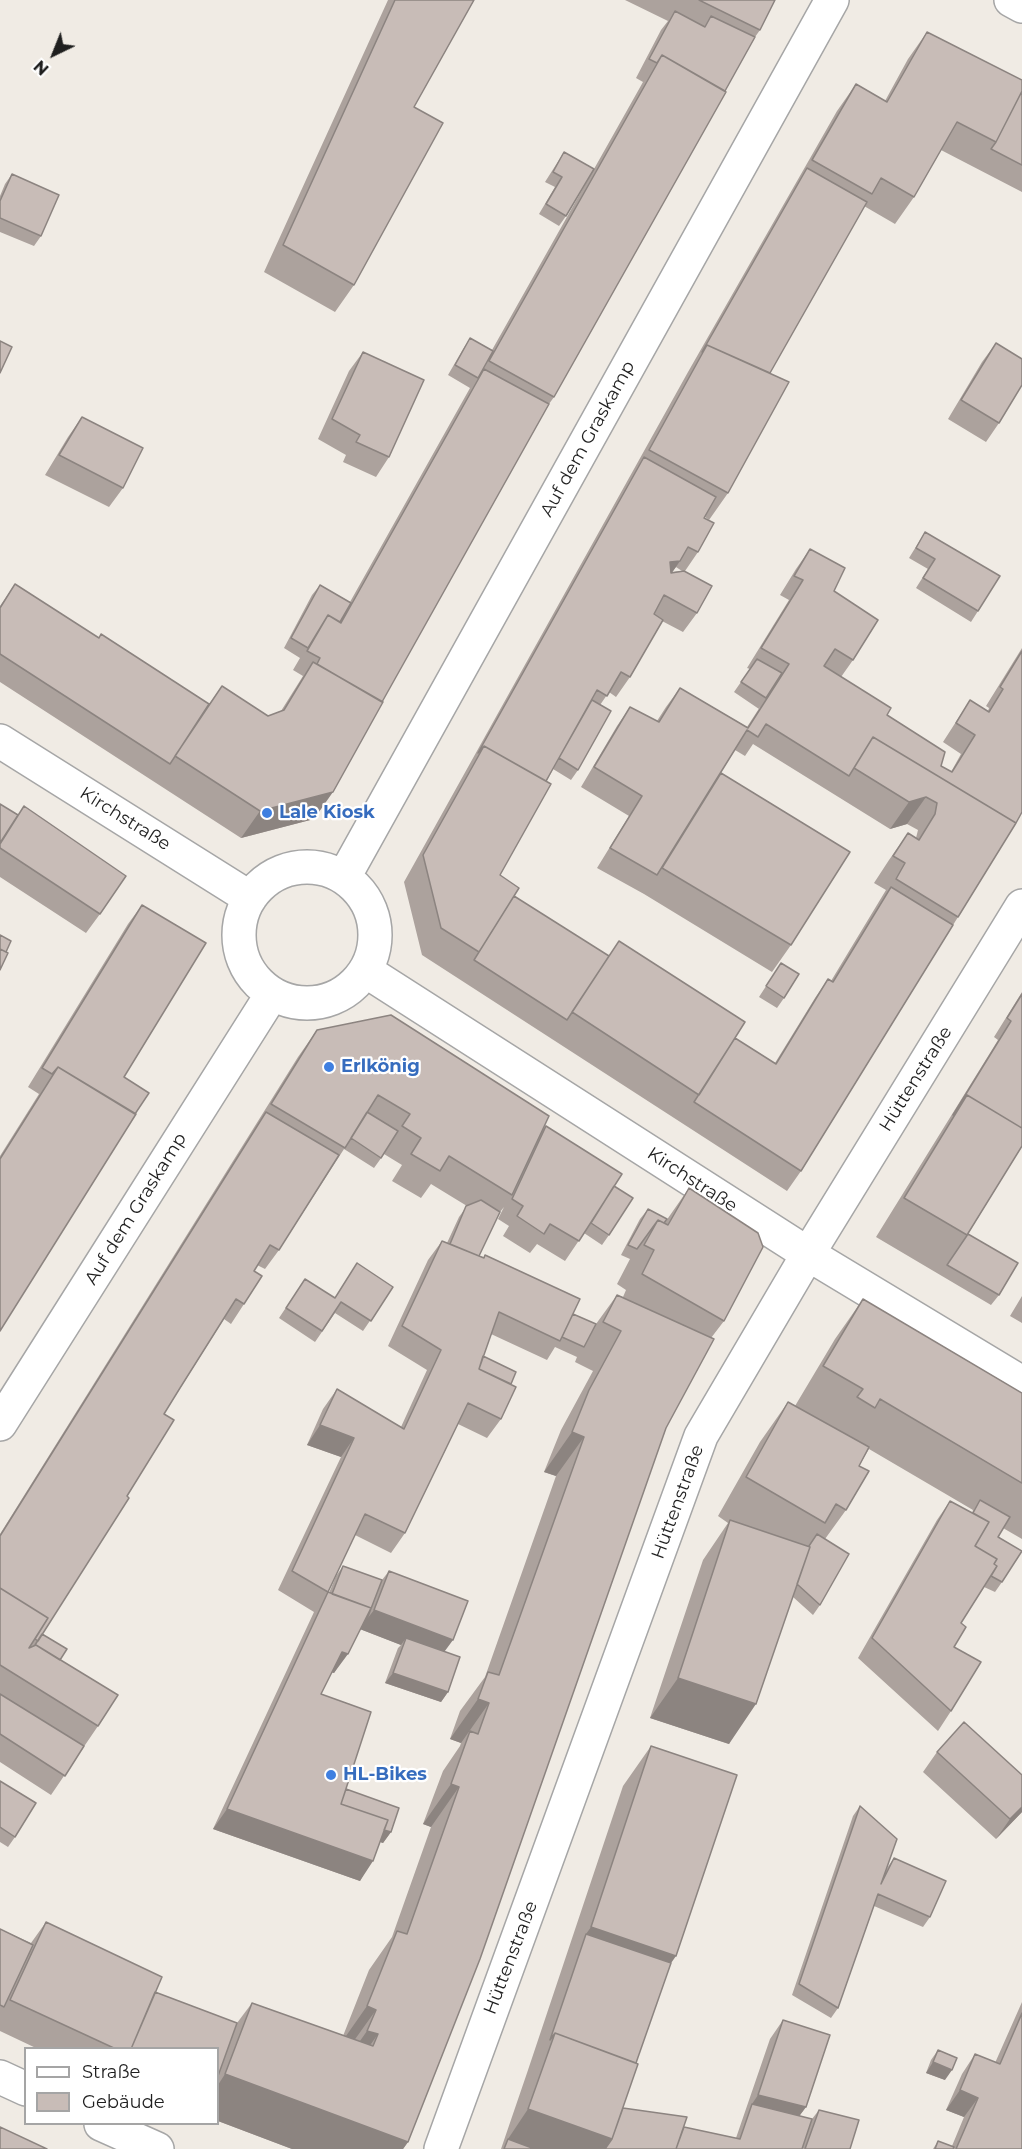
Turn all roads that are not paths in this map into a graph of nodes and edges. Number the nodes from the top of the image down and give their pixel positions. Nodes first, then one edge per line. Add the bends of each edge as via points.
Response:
1 (832, 0) edge
2 (1011, 0) edge
3 (1022, 6) edge
4 (0, 741) edge
5 (344, 877) junction
6 (250, 897) junction
7 (1022, 906) edge
8 (366, 971) junction
9 (272, 993) junction
10 (808, 1254) junction
11 (1022, 1383) edge
12 (0, 1424) edge
13 (0, 2077) edge
14 (24, 2088) edge
15 (103, 2125) edge
16 (157, 2149) edge
17 (441, 2149) edge

1 - 5 street, Auf dem Graskamp
2 - 3 street
4 - 6 street, Kirchstraße
5 - 6 street via 304,866 283,870
5 - 8 street via 361,892 372,910 374,952
6 - 9 street via 241,917 239,939 244,961
7 - 10 street, Hüttenstraße
8 - 9 street via 352,987 334,998 313,1003 292,1002
8 - 10 street, Kirchstraße
9 - 12 street, Auf dem Graskamp
10 - 11 street, Kirchstraße
10 - 17 street, Hüttenstraße via 701,1436
13 - 14 street
15 - 16 street

